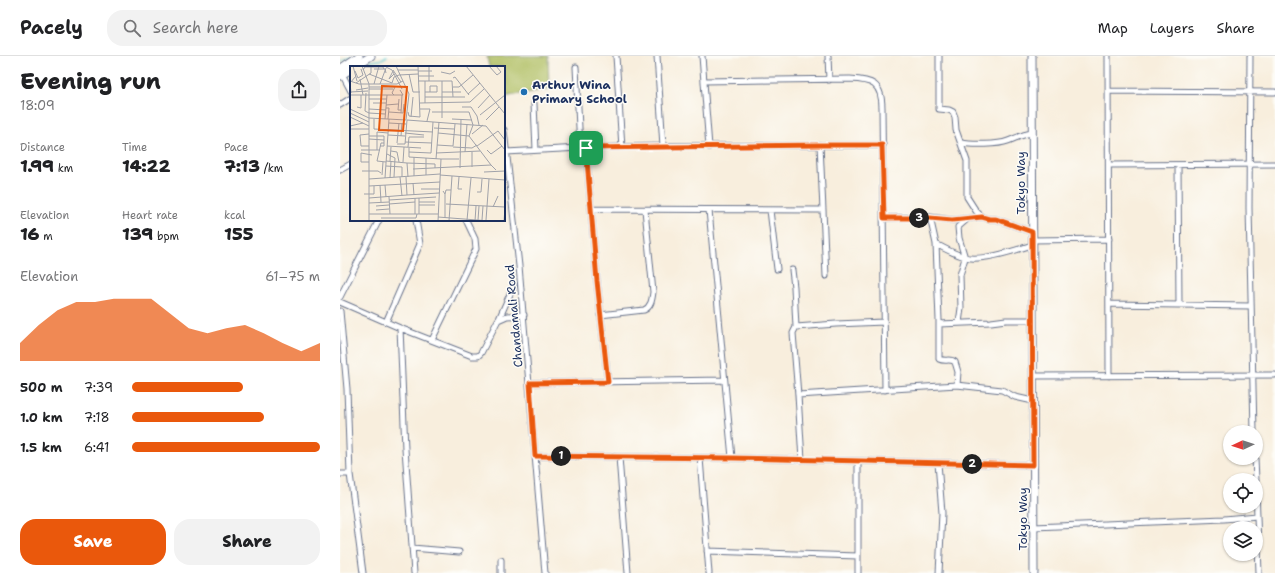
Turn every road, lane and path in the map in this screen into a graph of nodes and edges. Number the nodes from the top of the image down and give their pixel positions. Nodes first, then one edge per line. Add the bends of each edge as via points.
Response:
1 (359, 56) edge
2 (371, 56) edge
3 (616, 56) edge
4 (658, 56) edge
5 (702, 56) edge
6 (828, 56) edge
7 (939, 56) edge
8 (1032, 56) edge
9 (1108, 56) edge
10 (1250, 56) edge
11 (356, 66) edge
12 (576, 67) dead end
13 (341, 72) edge
14 (829, 80) junction
15 (704, 81) junction
16 (350, 89) edge
17 (1108, 91) junction
18 (1251, 92) junction
19 (1275, 92) edge
20 (350, 99) edge
21 (534, 104) dead end
22 (340, 105) edge
23 (1032, 133) junction
24 (505, 141) edge
25 (961, 143) junction
26 (820, 145) junction
27 (882, 145) junction
28 (663, 146) junction
29 (622, 147) junction
30 (709, 147) junction
31 (583, 148) junction
32 (536, 150) junction
33 (506, 152) junction
34 (1275, 164) edge
35 (350, 165) edge
36 (1109, 165) junction
37 (1178, 165) junction
38 (1249, 165) junction
39 (340, 170) edge
40 (591, 209) junction
41 (645, 210) junction
42 (709, 210) junction
43 (770, 210) junction
44 (823, 210) junction
45 (982, 217) junction
46 (884, 218) junction
47 (930, 218) junction
48 (969, 218) junction
49 (378, 221) edge
50 (416, 221) edge
51 (466, 221) edge
52 (1032, 232) junction
53 (1109, 240) junction
54 (1032, 243) junction
55 (936, 244) junction
56 (965, 258) junction
57 (777, 269) dead end
58 (792, 270) dead end
59 (826, 276) dead end
60 (514, 285) dead end
61 (340, 297) edge
62 (340, 302) edge
63 (1109, 304) junction
64 (1179, 305) junction
65 (1251, 306) junction
66 (340, 311) edge
67 (524, 315) junction
68 (600, 315) junction
69 (498, 320) junction
70 (1033, 320) junction
71 (386, 322) junction
72 (884, 322) junction
73 (959, 323) junction
74 (939, 324) junction
75 (400, 328) junction
76 (796, 328) junction
77 (432, 340) junction
78 (1252, 375) junction
79 (1275, 375) edge
80 (1033, 376) junction
81 (1109, 376) junction
82 (724, 380) junction
83 (608, 382) junction
84 (530, 383) junction
85 (957, 385) junction
86 (885, 390) junction
87 (798, 395) junction
88 (1033, 401) junction
89 (1254, 425) edge
90 (535, 456) junction
91 (619, 457) junction
92 (700, 458) junction
93 (732, 458) junction
94 (802, 460) junction
95 (858, 462) junction
96 (938, 463) junction
97 (1033, 465) junction
98 (340, 474) edge
99 (350, 474) junction
100 (1257, 513) edge
101 (1257, 516) junction
102 (1034, 527) junction
103 (412, 548) junction
104 (707, 551) junction
105 (460, 552) dead end
106 (858, 556) junction
107 (501, 560) dead end
108 (363, 573) edge
109 (414, 573) edge
110 (501, 573) edge
111 (545, 573) edge
112 (628, 573) edge
113 (709, 573) edge
114 (858, 573) edge
115 (939, 573) edge
116 (1034, 573) edge
117 (1259, 573) edge

1 - 13 main road
2 - 11 main road
3 - 29 street
4 - 28 street
5 - 15 street
6 - 14 street
7 - 25 street via 939,109 953,112
8 - 23 main road, Tokyo Way
9 - 17 street
10 - 18 street
12 - 31 street
13 - 16 street
14 - 15 street
14 - 27 street via 862,80 876,85 882,98
15 - 30 street
17 - 18 street
17 - 36 street
18 - 19 street
18 - 38 street
20 - 22 street
21 - 32 street
23 - 25 street via 1007,142
23 - 52 main road, Tokyo Way
24 - 33 street, Chandamali Road
25 - 45 street via 967,161 967,197
26 - 27 street
26 - 30 street
26 - 44 street
27 - 46 street
28 - 29 street
28 - 30 street
29 - 31 street
31 - 32 street
31 - 40 street
32 - 33 street
33 - 67 street, Chandamali Road
34 - 38 street
35 - 39 street
36 - 37 street
36 - 53 street
37 - 38 street
37 - 64 street
38 - 65 street
40 - 41 street
40 - 68 street
41 - 42 street
41 - 68 street via 653,292 650,303 644,310
42 - 43 street
42 - 82 street
43 - 44 street
43 - 57 street
44 - 59 street
45 - 48 street
45 - 52 street via 996,219
46 - 47 street
46 - 72 street
47 - 48 street
47 - 55 street
48 - 56 street via 958,227
49 - 61 street
50 - 71 street via 420,244
51 - 77 street via 475,239 476,249
52 - 54 main road, Tokyo Way
53 - 54 street
53 - 63 street
54 - 56 street via 994,255
54 - 70 main road, Tokyo Way
55 - 56 street
55 - 74 street
56 - 73 street via 960,275
58 - 76 street
60 - 69 street
62 - 71 street
63 - 64 street
63 - 81 street
64 - 65 street
65 - 78 street
66 - 99 street via 348,389
67 - 69 street via 507,316
67 - 84 street, Chandamali Road
68 - 83 street
69 - 77 street via 478,356
70 - 73 street
70 - 80 main road, Tokyo Way
71 - 75 street
72 - 76 street
72 - 86 street
73 - 74 street
74 - 85 street via 939,359 955,362 958,372
75 - 77 street
75 - 103 street
76 - 87 street via 793,333
78 - 79 street
78 - 81 street
78 - 89 street
80 - 81 street
80 - 88 main road, Tokyo Way
82 - 83 street
82 - 93 street
83 - 84 street
84 - 90 street, Chandamali Road
85 - 86 street
85 - 88 street via 1002,390 1015,397
86 - 87 street
87 - 94 street
88 - 97 main road, Tokyo Way
90 - 91 street
90 - 111 street, Chandamali Road
91 - 92 street
91 - 112 street
92 - 93 street
92 - 104 street
93 - 94 street
94 - 95 street
95 - 96 street
95 - 106 street
96 - 97 street
96 - 115 street via 942,513
97 - 102 main road, Tokyo Way
98 - 99 street
99 - 108 street
100 - 101 street
101 - 102 street
101 - 117 street
102 - 116 main road, Tokyo Way
103 - 105 street
103 - 109 street
104 - 106 street
104 - 113 street
106 - 114 street
107 - 110 street

